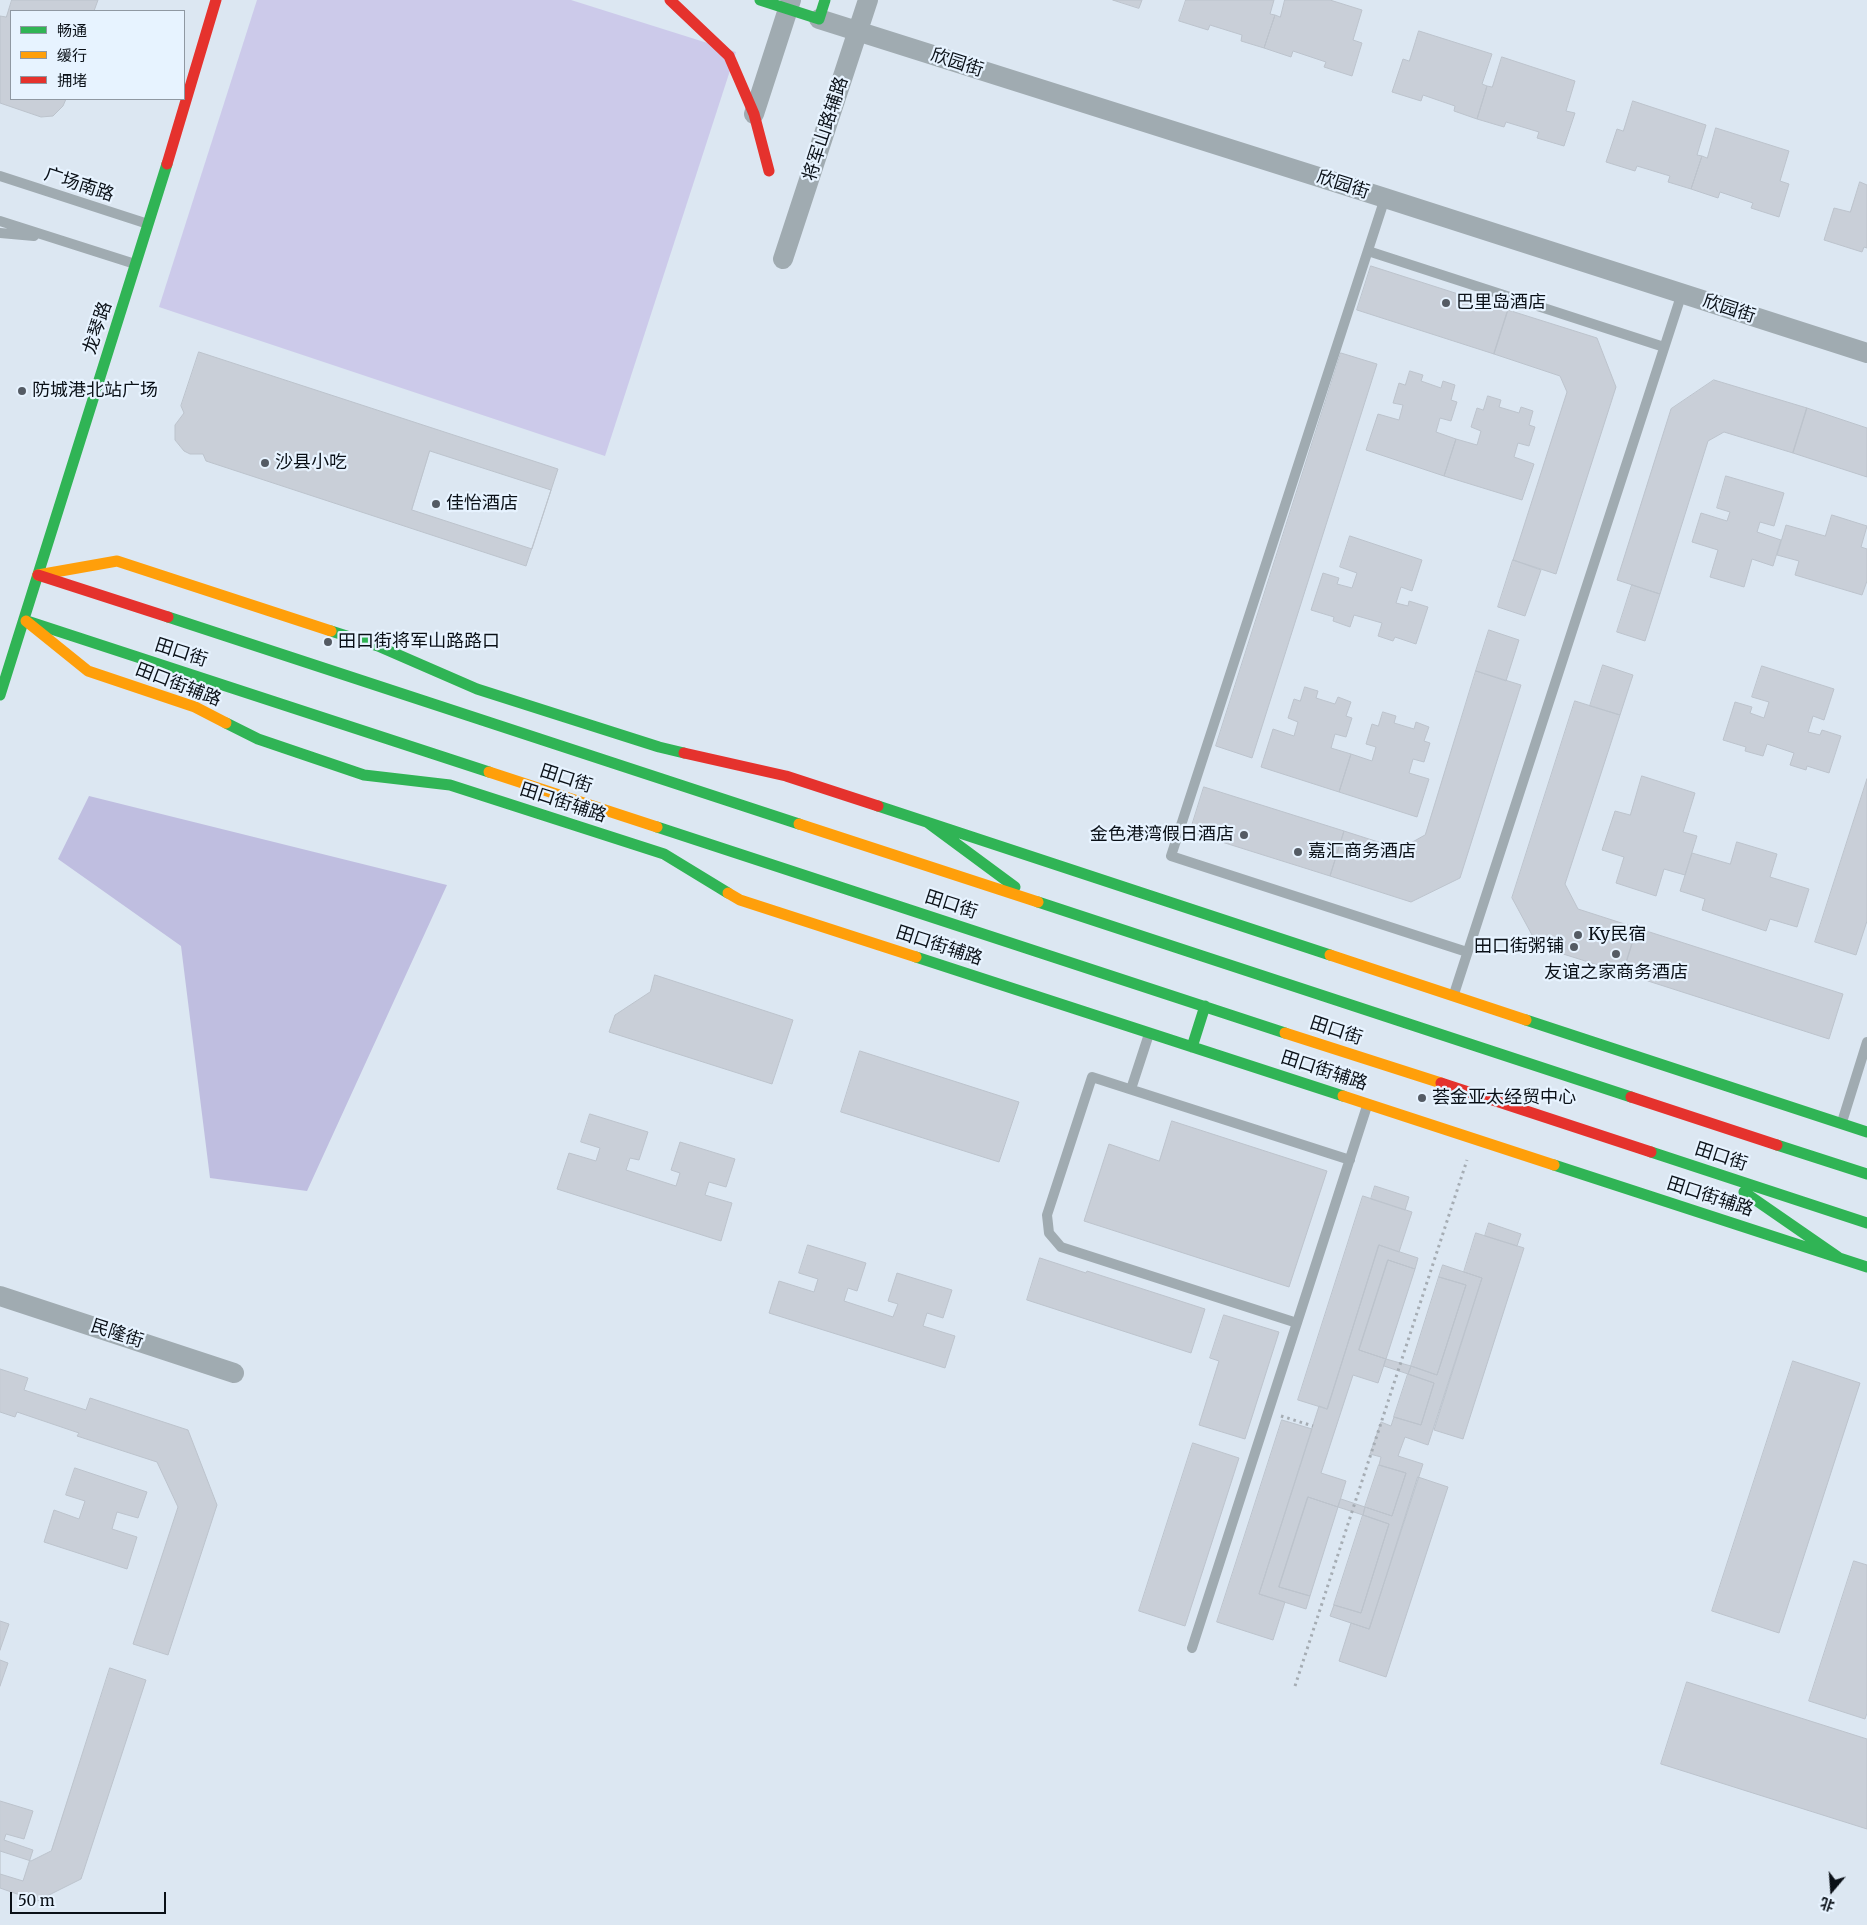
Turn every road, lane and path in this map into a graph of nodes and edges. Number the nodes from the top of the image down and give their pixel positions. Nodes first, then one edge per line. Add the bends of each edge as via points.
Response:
1 (216, 0) edge
2 (670, 0) edge
3 (760, 0) edge
4 (868, 0) edge
5 (789, 4) edge
6 (822, 9) edge
7 (858, 31) junction
8 (754, 114) junction
9 (769, 171) dead end
10 (0, 176) edge
11 (1385, 198) junction
12 (0, 221) edge
13 (149, 224) junction
14 (0, 233) edge
15 (52, 237) junction
16 (1368, 251) junction
17 (783, 259) dead end
18 (136, 264) junction
19 (1682, 294) junction
20 (1664, 347) junction
21 (1867, 353) edge
22 (38, 575) junction
23 (24, 620) junction
24 (0, 695) edge
25 (927, 822) junction
26 (1034, 901) junction
27 (1467, 952) junction
28 (1453, 996) junction
29 (1205, 1006) junction
30 (1149, 1032) junction
31 (1867, 1042) edge
32 (1192, 1047) junction
33 (1131, 1089) junction
34 (1368, 1104) junction
35 (1841, 1123) junction
36 (1867, 1132) edge
37 (1474, 1138) junction
38 (1350, 1160) junction
39 (1718, 1174) junction
40 (1867, 1174) edge
41 (1867, 1223) edge
42 (1838, 1257) junction
43 (1867, 1266) edge
44 (0, 1296) edge
45 (1297, 1323) junction
46 (234, 1372) dead end
47 (1269, 1412) junction
48 (1313, 1426) dead end
49 (1192, 1648) dead end
50 (1295, 1686) dead end

1 - 13 street, 龙琴路
2 - 8 street via 728,56
3 - 5 street
4 - 7 street, 将军山路辅路
5 - 6 street
5 - 8 street
6 - 7 street, 欣园街
7 - 11 street, 欣园街
7 - 17 street, 将军山路辅路
8 - 9 street
10 - 13 lane, 广场南路
11 - 16 lane
11 - 19 street, 欣园街
12 - 15 lane
13 - 18 street, 龙琴路
14 - 15 lane
15 - 18 lane
16 - 20 lane
16 - 27 lane via 1171,856
18 - 22 street, 龙琴路
19 - 20 lane
19 - 21 street, 欣园街
20 - 27 lane
22 - 23 street, 龙琴路
22 - 25 street via 117,561 378,646 477,690 659,747 786,776
22 - 26 street, 田口街
23 - 24 street, 龙琴路
23 - 29 street, 田口街
23 - 30 street, 田口街辅路 via 88,671 195,706 258,739 364,775 450,785 664,854 740,900
25 - 26 street
25 - 28 street
26 - 40 street, 田口街
27 - 28 lane
28 - 35 street
29 - 32 street
29 - 39 street, 田口街
30 - 32 street, 田口街辅路
30 - 33 lane
31 - 35 lane
32 - 34 street, 田口街辅路
33 - 38 lane
33 - 45 lane via 1092,1077 1047,1215 1049,1233 1061,1247
34 - 37 street, 田口街辅路
34 - 38 lane
35 - 36 street
37 - 42 street, 田口街辅路
37 - 50 path
38 - 45 lane
39 - 41 street, 田口街
39 - 42 street
42 - 43 street, 田口街辅路
44 - 46 street, 民隆街
45 - 47 lane
47 - 48 path
47 - 49 lane

